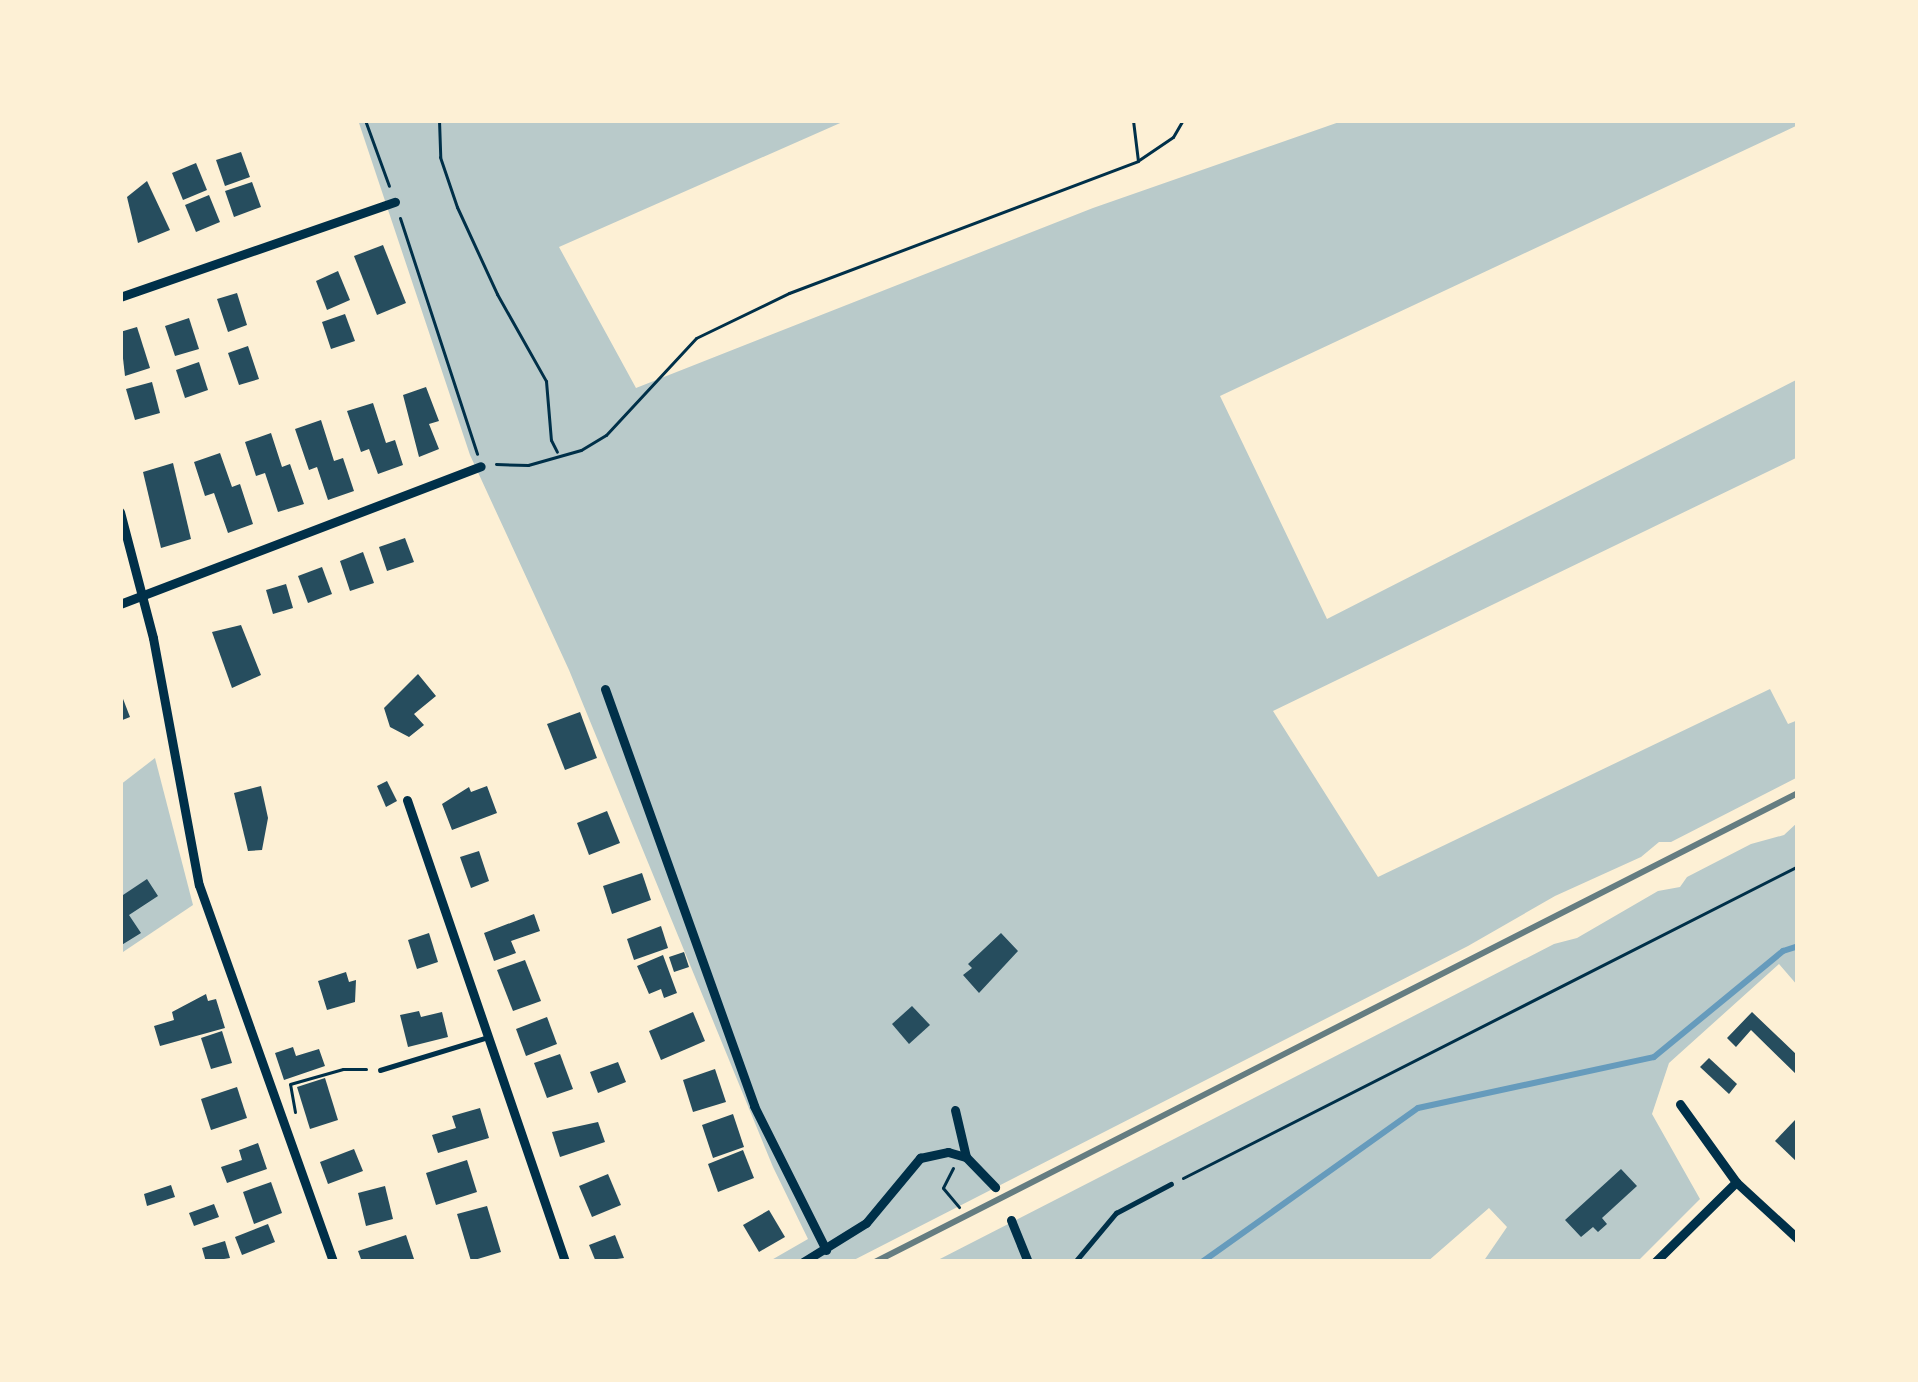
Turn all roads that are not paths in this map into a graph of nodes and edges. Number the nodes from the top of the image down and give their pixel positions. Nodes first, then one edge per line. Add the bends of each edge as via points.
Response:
1 (395, 202) road end
2 (120, 296) edge
3 (482, 466) road end
4 (120, 512) edge
5 (140, 596) junction
6 (120, 604) edge
7 (604, 689) dead end
8 (406, 800) dead end
9 (488, 1037) junction
10 (380, 1070) road end
11 (1680, 1104) dead end
12 (955, 1110) dead end
13 (966, 1156) junction
14 (1736, 1181) junction
15 (1171, 1184) road end
16 (994, 1187) dead end
17 (1011, 1220) dead end
18 (1798, 1239) edge
19 (826, 1250) junction
20 (333, 1262) edge
21 (565, 1262) edge
22 (803, 1262) edge
23 (1028, 1262) edge
24 (1075, 1262) edge
25 (1655, 1262) edge

1 - 2 street
3 - 5 street
4 - 5 street
5 - 6 street
5 - 20 street via 199,884
7 - 19 street via 754,1106
8 - 9 street
9 - 10 lane
9 - 21 street
11 - 14 street
12 - 13 street
13 - 16 street
13 - 19 street via 920,1158 858,1230
14 - 18 street
14 - 25 street
15 - 24 lane via 1106,1222
17 - 23 street
19 - 22 street

